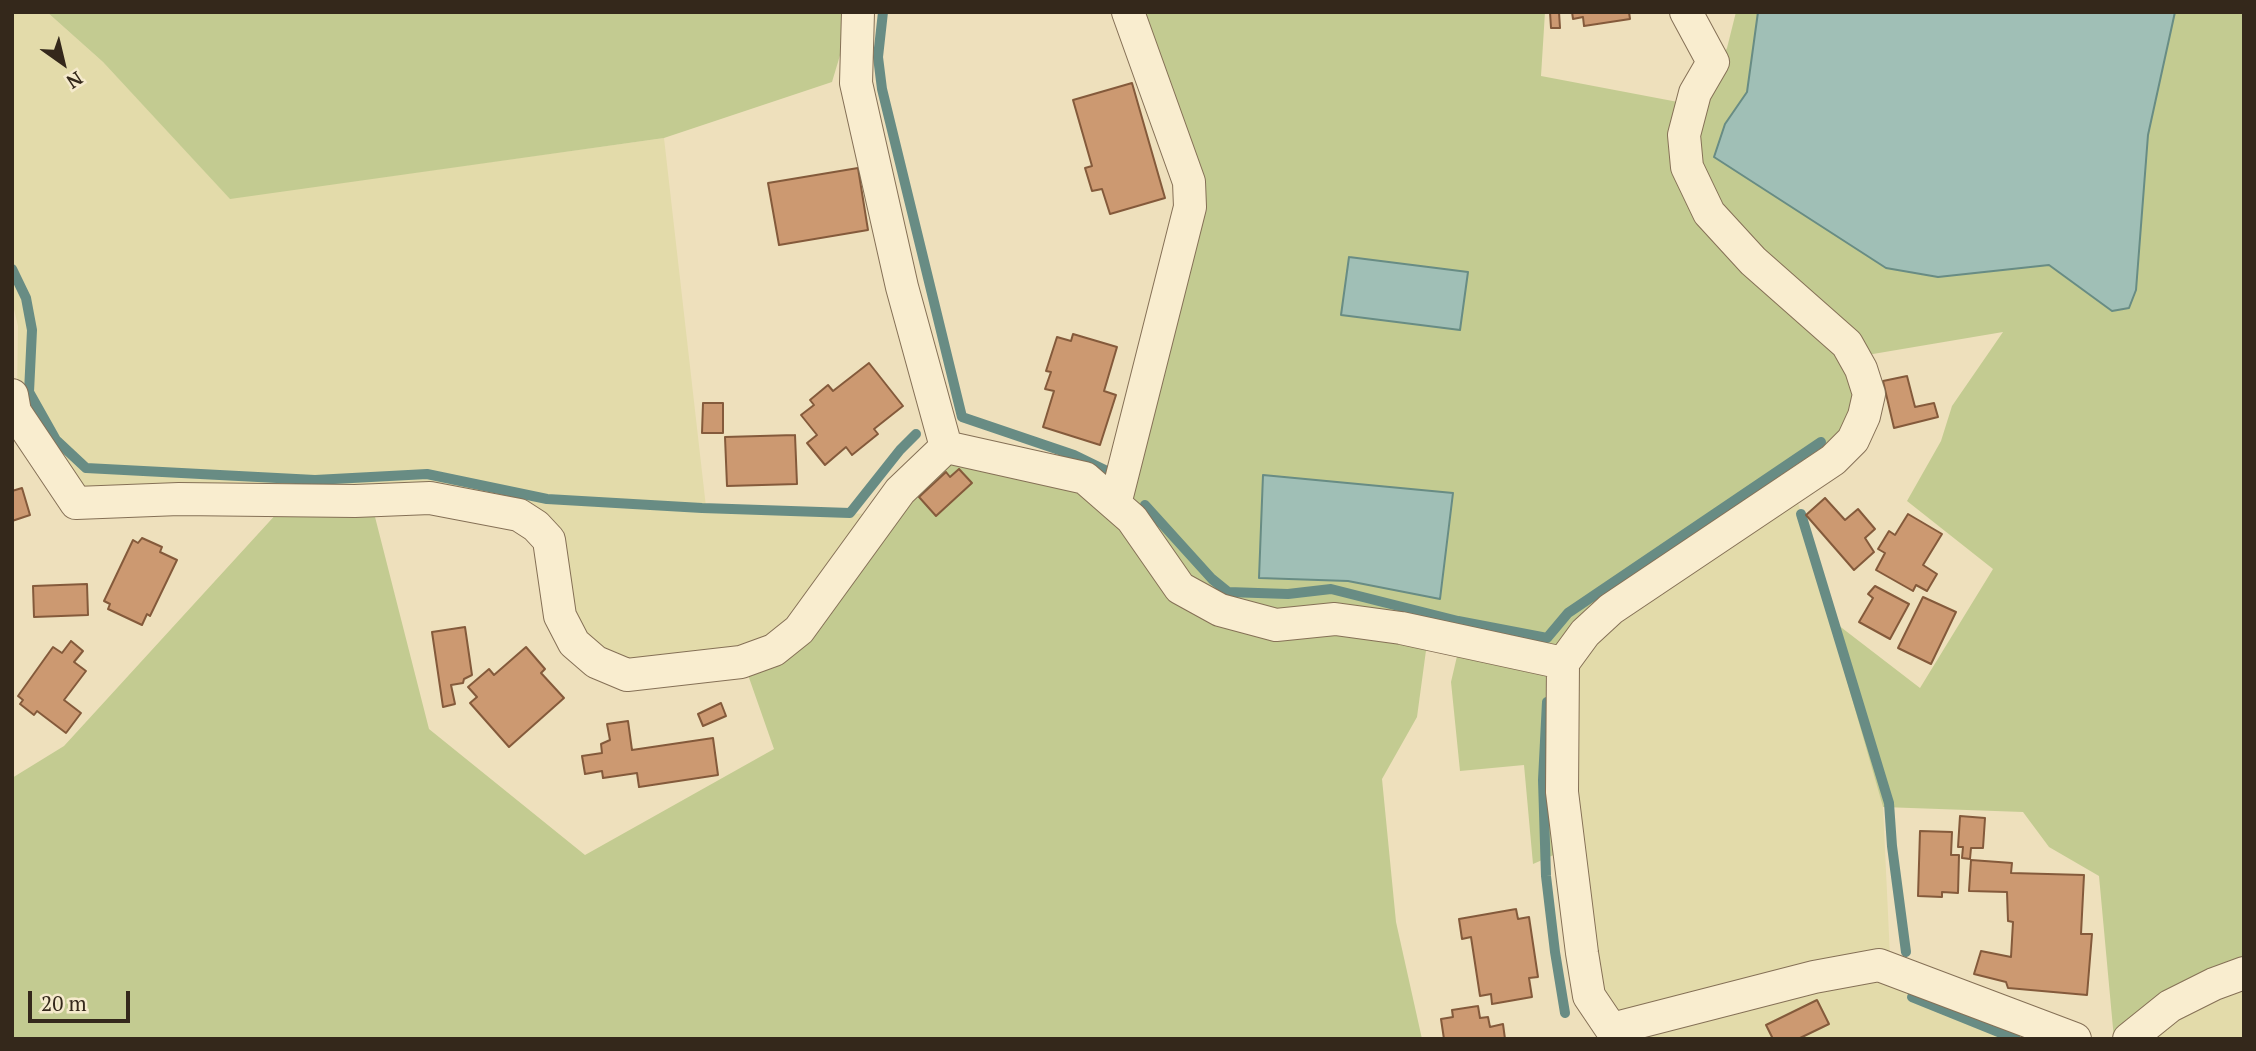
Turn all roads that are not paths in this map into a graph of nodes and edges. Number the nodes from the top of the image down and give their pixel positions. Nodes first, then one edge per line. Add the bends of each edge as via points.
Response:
1 (858, 12) edge
2 (1128, 12) edge
3 (1686, 12) edge
4 (12, 395) edge
5 (946, 447) junction
6 (1115, 504) junction
7 (1563, 663) junction
8 (2244, 973) edge
9 (1615, 1034) edge
10 (2075, 1039) edge
11 (2129, 1039) edge

1 - 5 street via 856,83 902,287
2 - 6 street via 1189,182 1190,207
3 - 7 street via 1713,62 1695,93 1684,135 1687,167 1709,213 1753,261 1847,344 1869,394 1853,440 1833,460 1611,609
4 - 5 street via 15,412 76,503 430,498 519,516 550,540 560,616 574,643 596,662 627,675 741,662 774,650 799,630 900,491
5 - 6 street via 1085,478
6 - 7 street via 1132,519 1180,588 1220,610 1276,625 1335,619 1401,628
7 - 9 street via 1562,792 1582,953 1589,996
8 - 11 street via 2170,1006
9 - 10 street via 1801,980 1879,965

